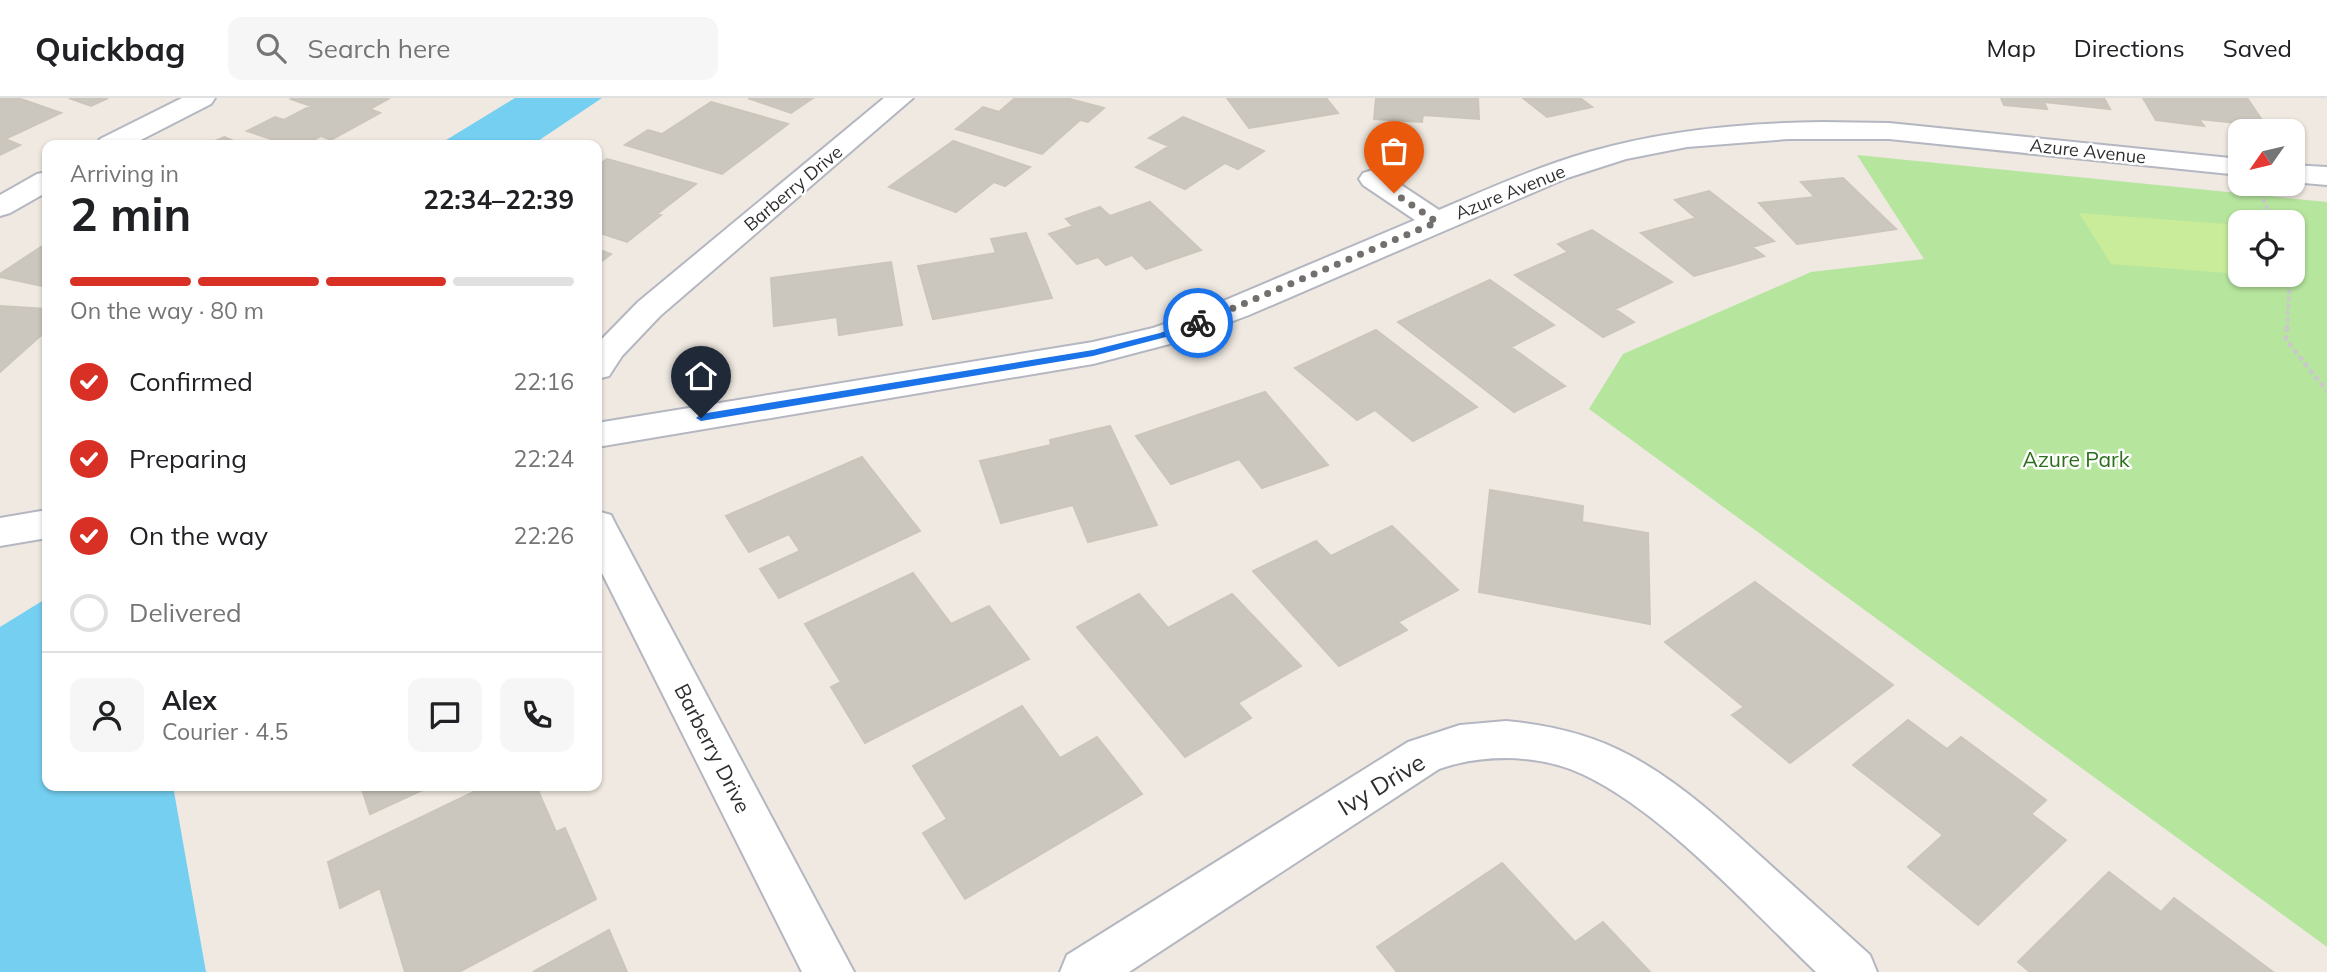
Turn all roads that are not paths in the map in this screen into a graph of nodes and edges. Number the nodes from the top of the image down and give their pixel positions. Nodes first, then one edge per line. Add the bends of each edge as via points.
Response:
1 (202, 98) edge
2 (900, 98) edge
3 (120, 140) edge
4 (2228, 166) edge
5 (2305, 174) edge
6 (2327, 176) edge
7 (1373, 179) dead end
8 (42, 183) edge
9 (0, 207) edge
10 (1437, 222) junction
11 (602, 361) edge
12 (602, 434) edge
13 (42, 525) edge
14 (0, 532) edge
15 (602, 535) edge
16 (830, 972) edge
17 (1084, 972) edge
18 (1852, 972) edge

1 - 3 street
2 - 11 street, Barberry Drive via 649,309
4 - 10 street, Azure Avenue via 1943,135 1823,117 1620,152 1558,171
5 - 6 street
7 - 10 street
8 - 9 street
10 - 12 street, Azure Avenue via 1226,313 1093,353
13 - 14 street
15 - 16 street, Barberry Drive
17 - 18 street, Ivy Drive via 1424,755 1464,743 1507,740 1550,745 1595,759 1637,780

